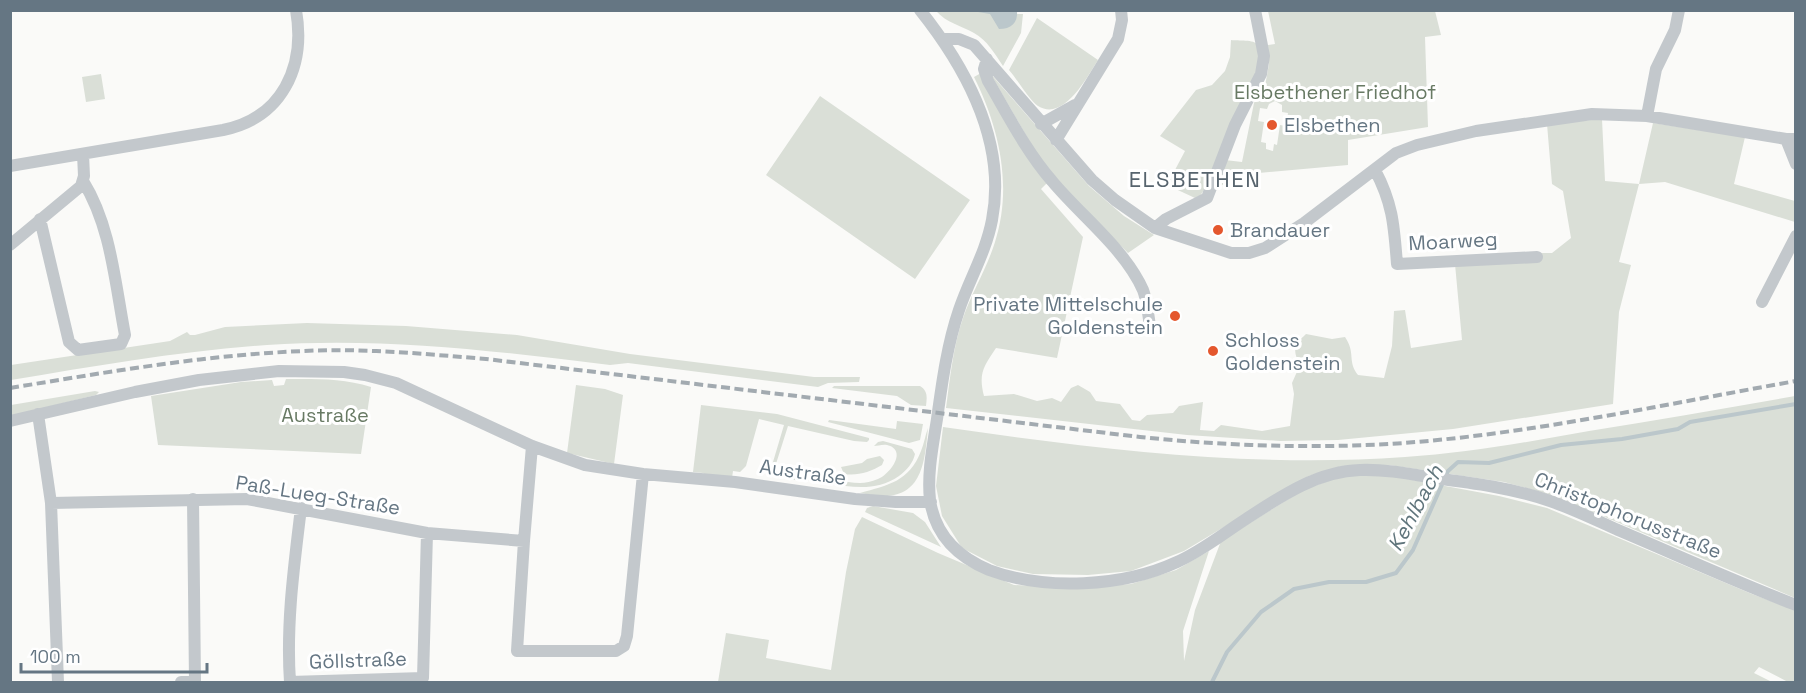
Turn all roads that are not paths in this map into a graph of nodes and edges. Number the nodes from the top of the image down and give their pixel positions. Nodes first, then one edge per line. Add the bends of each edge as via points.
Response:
1 (296, 10) edge
2 (920, 10) edge
3 (1121, 10) edge
4 (1255, 10) edge
5 (1679, 10) edge
6 (943, 39) junction
7 (987, 59) junction
8 (1076, 104) junction
9 (1647, 116) junction
10 (1041, 124) junction
11 (1790, 139) edge
12 (1056, 140) junction
13 (83, 154) junction
14 (1796, 164) edge
15 (10, 166) edge
16 (1375, 170) junction
17 (83, 181) junction
18 (40, 219) junction
19 (1155, 228) junction
20 (1796, 236) edge
21 (10, 245) edge
22 (1537, 257) dead end
23 (1762, 302) dead end
24 (1150, 326) dead end
25 (38, 414) junction
26 (10, 421) edge
27 (532, 446) junction
28 (643, 474) junction
29 (193, 499) junction
30 (931, 502) junction
31 (51, 503) junction
32 (301, 508) junction
33 (427, 533) junction
34 (524, 541) junction
35 (1796, 605) edge
36 (58, 682) edge
37 (181, 682) edge

1 - 13 street via 299,47 295,65 276,102 257,117 233,128
2 - 6 street, Christophorusstraße
3 - 8 street via 1118,39
4 - 19 street via 1264,56 1261,74 1235,125 1207,198
5 - 9 street via 1675,30 1656,69
6 - 7 street via 959,39 974,45
6 - 30 street, Christophorusstraße via 982,112 991,142 995,199 986,243 959,309 945,366 929,480
7 - 10 street
7 - 24 street via 984,69 988,81 1035,159 1134,273 1143,291
8 - 10 street
8 - 12 street
9 - 11 street
9 - 16 street via 1592,114 1476,131 1396,153
10 - 12 street
11 - 14 street
12 - 19 street via 1092,180
13 - 15 street
13 - 17 street
16 - 19 street via 1265,249 1231,253
16 - 22 street, Moarweg via 1393,214 1397,264
17 - 18 street
17 - 18 street via 102,220 125,335 122,344 78,350 69,342
18 - 21 street
20 - 23 street
25 - 26 street, Austraße
25 - 27 street, Austraße via 241,374 344,372 396,383
25 - 31 street
27 - 28 street, Austraße via 585,465
27 - 34 street
28 - 30 street, Austraße via 766,486 855,500
28 - 34 street via 627,636 624,646 616,651 517,651
29 - 31 street, Paß-Lueg-Straße
29 - 32 street, Paß-Lueg-Straße via 247,499
29 - 37 street via 195,682
30 - 35 street, Christophorusstraße via 943,534 957,552 978,565 1025,580 1104,581 1143,575 1180,561 1271,503 1322,477 1342,471 1388,471 1503,488 1550,501
31 - 36 street
32 - 33 street, Paß-Lueg-Straße
32 - 33 street, Göllstraße via 289,628 290,682 423,678
33 - 34 street, Paß-Lueg-Straße

